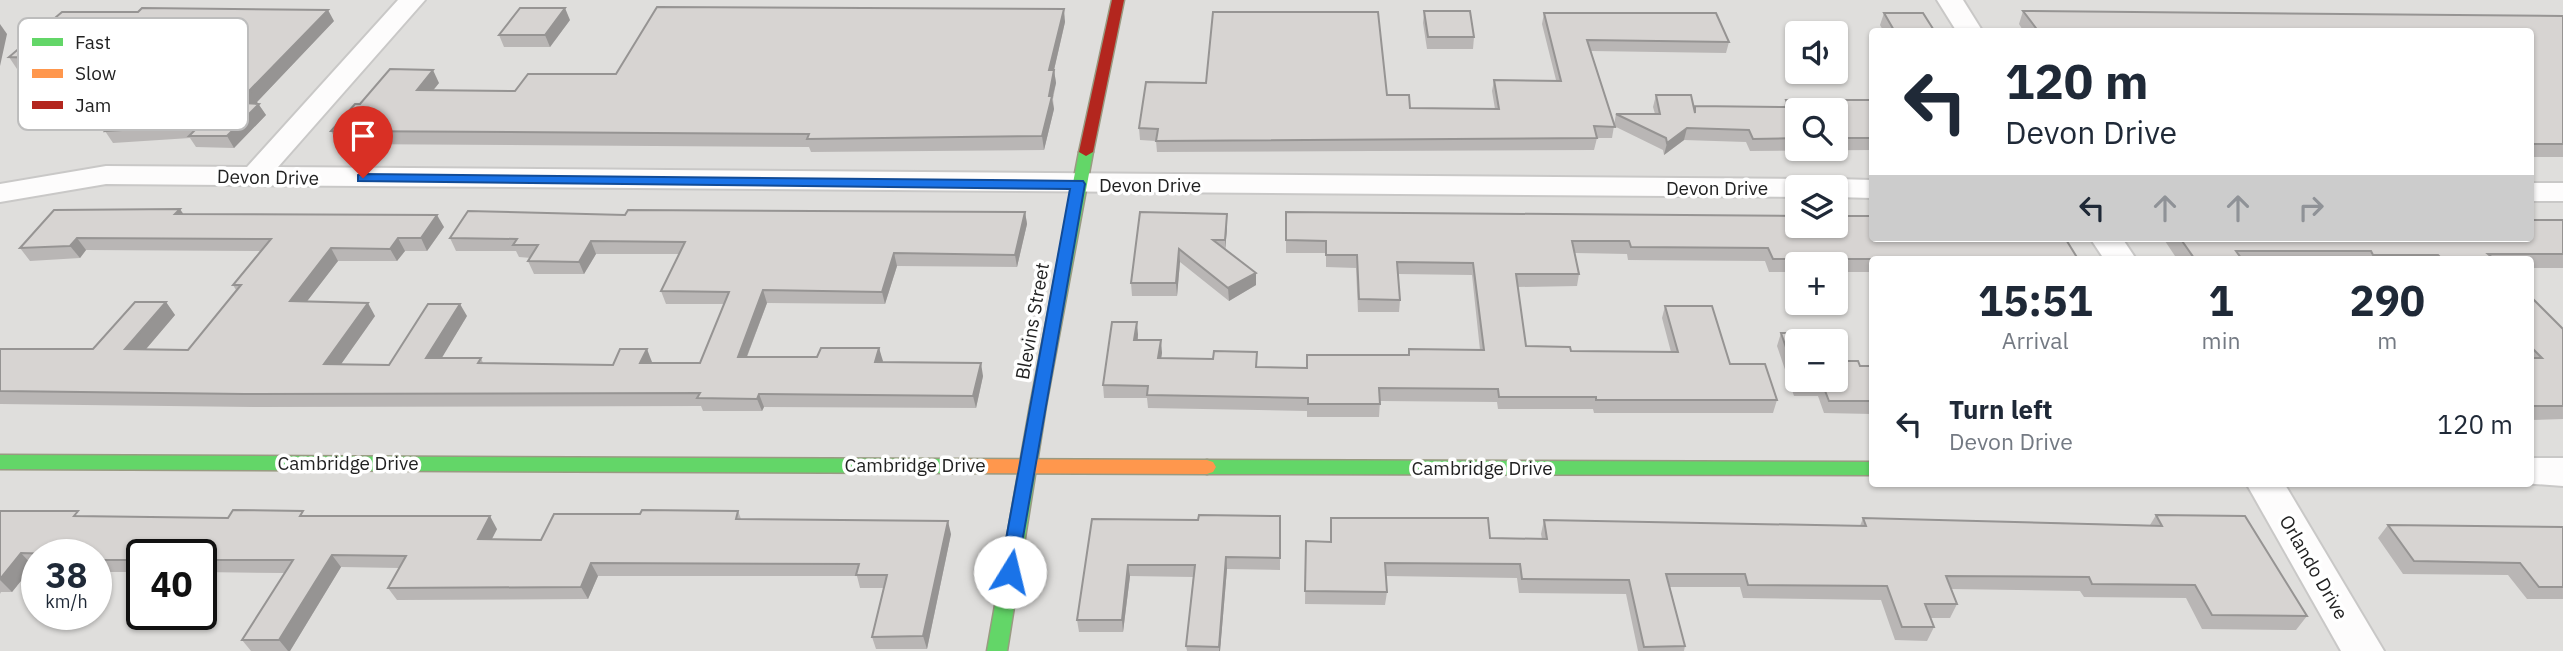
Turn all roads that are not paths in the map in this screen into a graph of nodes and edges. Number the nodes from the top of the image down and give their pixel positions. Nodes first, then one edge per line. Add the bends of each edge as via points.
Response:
1 (412, 0) edge
2 (1118, 0) edge
3 (1950, 0) edge
4 (1968, 28) edge
5 (254, 177) junction
6 (1078, 184) junction
7 (1785, 188) edge
8 (1848, 188) edge
9 (1869, 189) edge
10 (0, 192) edge
11 (2534, 192) edge
12 (2563, 192) edge
13 (0, 462) edge
14 (1027, 466) junction
15 (1869, 469) edge
16 (2534, 472) edge
17 (2563, 472) edge
18 (2267, 487) edge
19 (997, 651) edge
20 (2362, 651) edge

1 - 5 street
2 - 6 street, Blevins Street
3 - 4 street
5 - 6 street, Devon Drive
5 - 10 street, Devon Drive via 106,175
6 - 7 street, Devon Drive
6 - 14 street, Blevins Street
8 - 9 street
11 - 12 street
13 - 14 street, Cambridge Drive
14 - 15 street, Cambridge Drive
14 - 19 street, Blevins Street
16 - 17 street
18 - 20 street, Orlando Drive

